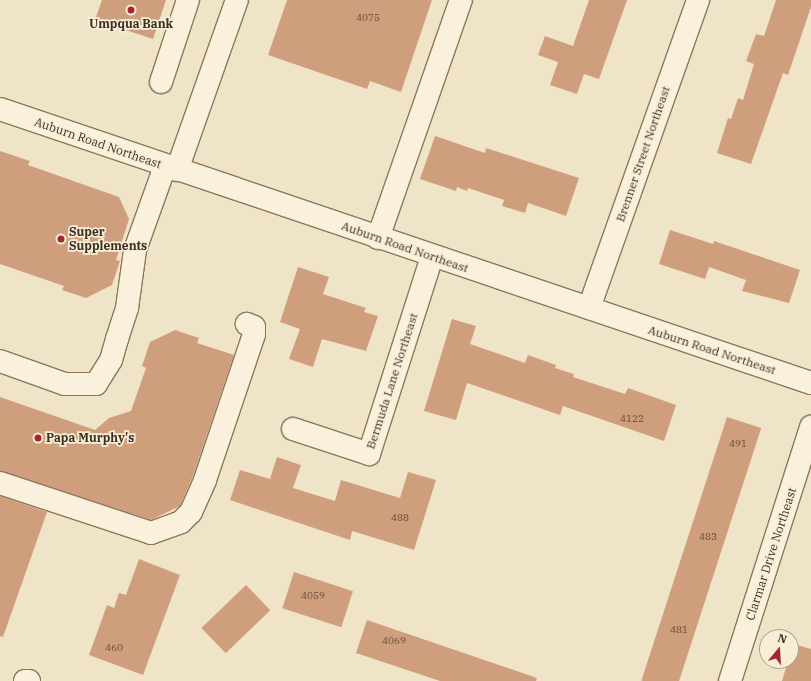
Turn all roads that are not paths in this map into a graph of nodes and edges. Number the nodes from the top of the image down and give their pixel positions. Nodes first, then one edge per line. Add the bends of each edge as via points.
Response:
1 (188, 0) edge
2 (237, 0) edge
3 (460, 0) edge
4 (698, 0) edge
5 (161, 82) dead end
6 (0, 110) edge
7 (171, 168) junction
8 (378, 238) junction
9 (432, 256) junction
10 (589, 308) junction
11 (248, 324) dead end
12 (0, 361) edge
13 (811, 382) edge
14 (811, 427) edge
15 (293, 429) dead end
16 (0, 483) edge
17 (25, 681) edge
18 (29, 681) edge
19 (730, 681) edge

1 - 5 street
2 - 7 street
3 - 8 street
4 - 10 street, Brenner Street Northeast
6 - 7 street, Auburn Road Northeast
7 - 8 street, Auburn Road Northeast
7 - 12 street via 136,250 127,308 111,360 96,384 65,384
8 - 9 street, Auburn Road Northeast
9 - 10 street, Auburn Road Northeast
9 - 15 street, Bermuda Lane Northeast via 369,454
10 - 13 street, Auburn Road Northeast
11 - 16 street via 254,327 254,334 205,480 191,512 181,522 151,533
14 - 19 street, Clarmar Drive Northeast
17 - 18 street

